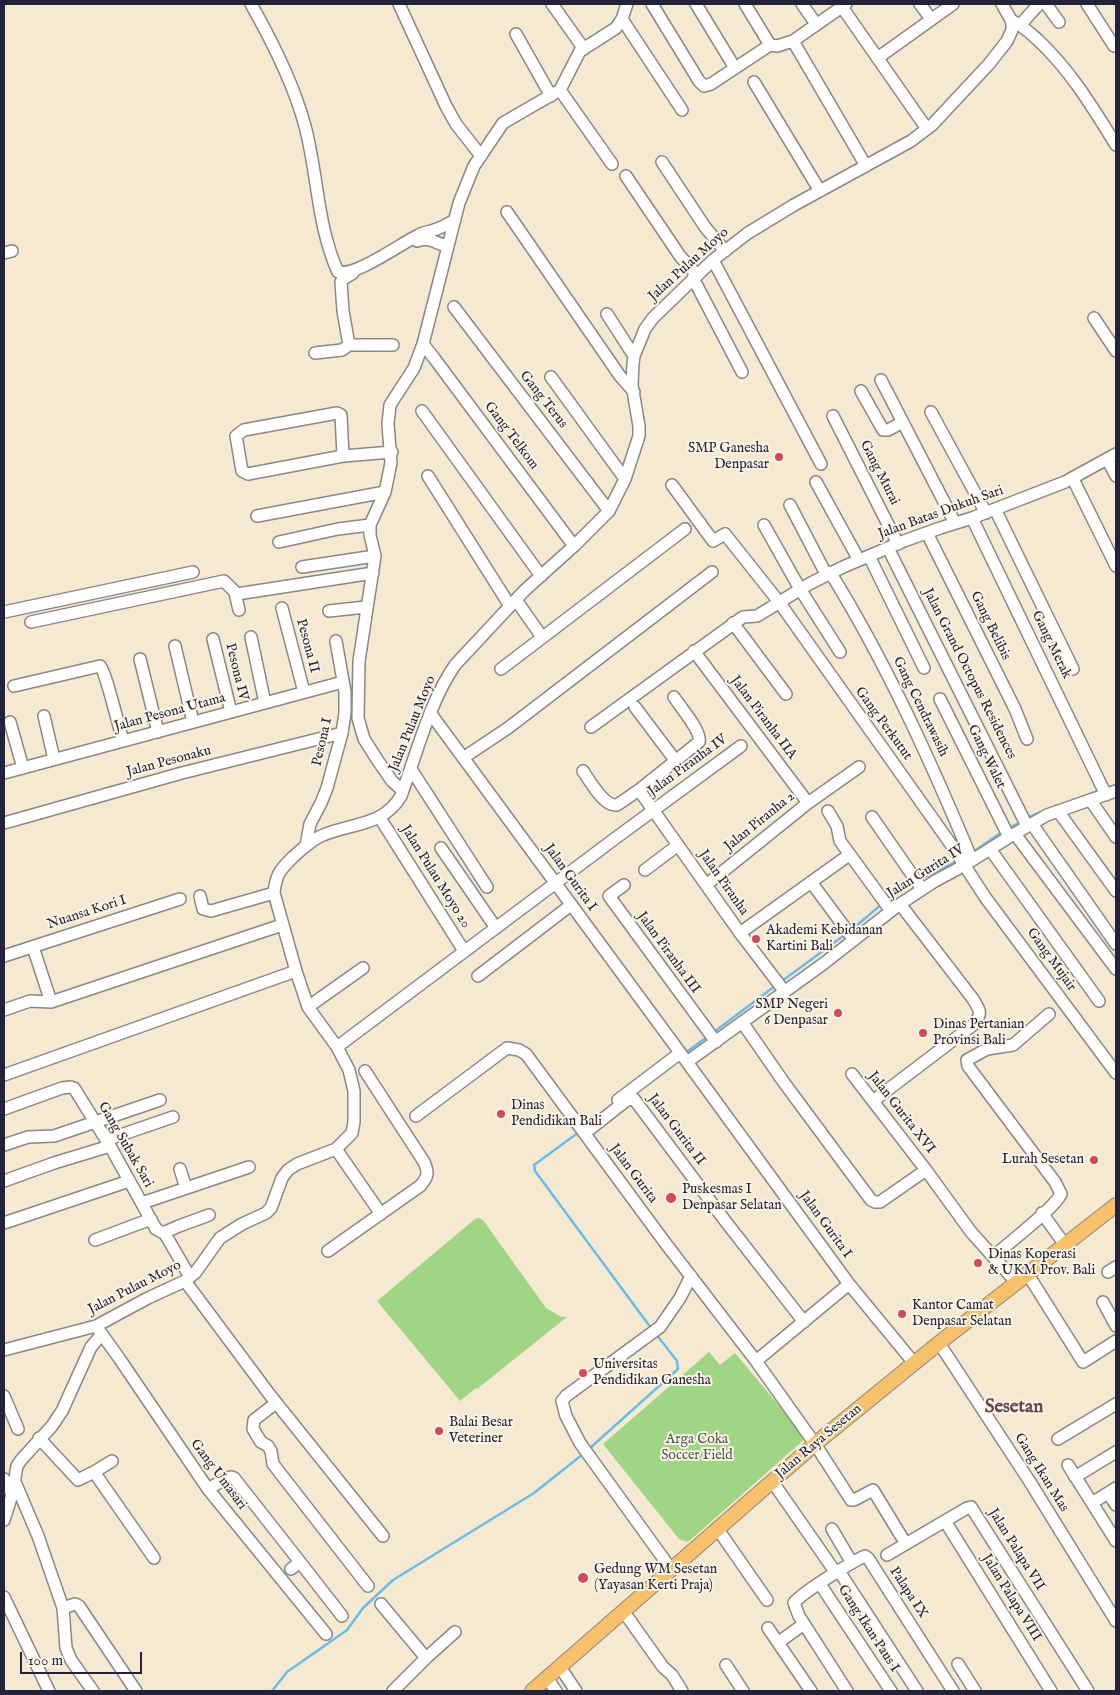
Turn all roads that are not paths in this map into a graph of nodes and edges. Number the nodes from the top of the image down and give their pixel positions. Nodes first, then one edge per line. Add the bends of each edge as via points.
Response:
1 (250, 4) edge
2 (400, 4) edge
3 (552, 4) edge
4 (627, 4) edge
5 (652, 4) edge
6 (696, 4) edge
7 (745, 4) edge
8 (802, 4) edge
9 (920, 4) edge
10 (953, 4) edge
11 (1002, 4) edge
12 (1039, 4) edge
13 (1046, 4) edge
14 (1088, 4) edge
15 (844, 5) edge
16 (622, 19) junction
17 (931, 19) junction
18 (1016, 22) junction
19 (1060, 22) dead end
20 (816, 24) junction
21 (516, 34) dead end
22 (793, 41) junction
23 (581, 45) junction
24 (770, 45) junction
25 (1114, 46) dead end
26 (879, 57) junction
27 (736, 68) junction
28 (754, 82) dead end
29 (556, 93) junction
30 (682, 110) dead end
31 (927, 129) junction
32 (1116, 145) edge
33 (481, 156) junction
34 (662, 162) dead end
35 (612, 164) dead end
36 (866, 166) junction
37 (626, 176) dead end
38 (820, 191) junction
39 (507, 212) dead end
40 (447, 224) junction
41 (443, 245) junction
42 (725, 251) junction
43 (713, 260) junction
44 (695, 276) junction
45 (454, 306) dead end
46 (607, 314) dead end
47 (1094, 318) dead end
48 (422, 344) junction
49 (349, 345) junction
50 (393, 345) dead end
51 (1116, 352) edge
52 (315, 353) dead end
53 (634, 356) junction
54 (742, 372) dead end
55 (551, 376) dead end
56 (881, 380) dead end
57 (861, 391) dead end
58 (634, 392) junction
59 (422, 411) dead end
60 (931, 412) dead end
61 (833, 416) dead end
62 (903, 422) junction
63 (392, 452) junction
64 (344, 456) junction
65 (1112, 457) edge
66 (821, 464) dead end
67 (428, 476) dead end
68 (1116, 476) edge
69 (625, 479) junction
70 (1073, 479) junction
71 (816, 482) dead end
72 (672, 485) dead end
73 (385, 492) junction
74 (790, 505) dead end
75 (609, 511) junction
76 (991, 511) junction
77 (257, 516) dead end
78 (972, 518) junction
79 (955, 523) junction
80 (370, 525) junction
81 (764, 525) dead end
82 (684, 529) dead end
83 (927, 533) junction
84 (279, 542) dead end
85 (574, 546) junction
86 (893, 546) junction
87 (375, 556) junction
88 (864, 558) junction
89 (1116, 566) edge
90 (302, 567) dead end
91 (193, 572) dead end
92 (712, 572) dead end
93 (373, 573) junction
94 (828, 573) junction
95 (541, 576) junction
96 (800, 589) junction
97 (235, 593) junction
98 (779, 602) junction
99 (513, 603) junction
100 (366, 607) junction
101 (282, 608) dead end
102 (239, 610) dead end
103 (329, 611) dead end
104 (4, 612) edge
105 (31, 622) dead end
106 (733, 623) junction
107 (251, 637) dead end
108 (542, 637) junction
109 (213, 639) dead end
110 (336, 641) dead end
111 (175, 646) dead end
112 (694, 651) junction
113 (840, 652) dead end
114 (140, 659) dead end
115 (924, 668) dead end
116 (501, 669) dead end
117 (1073, 669) dead end
118 (343, 682) junction
119 (14, 686) dead end
120 (304, 692) junction
121 (786, 694) dead end
122 (674, 697) dead end
123 (940, 699) dead end
124 (265, 703) junction
125 (635, 707) dead end
126 (231, 712) junction
127 (431, 714) junction
128 (44, 716) dead end
129 (10, 722) dead end
130 (193, 722) junction
131 (591, 727) dead end
132 (158, 732) junction
133 (342, 733) junction
134 (1026, 736) dead end
135 (122, 741) junction
136 (741, 746) dead end
137 (463, 758) junction
138 (54, 759) junction
139 (676, 760) junction
140 (859, 767) dead end
141 (23, 768) junction
142 (411, 769) junction
143 (583, 771) dead end
144 (4, 773) edge
145 (403, 790) junction
146 (639, 790) junction
147 (1106, 790) edge
148 (1091, 801) junction
149 (808, 802) junction
150 (654, 811) junction
151 (1058, 811) junction
152 (828, 812) dead end
153 (872, 817) dead end
154 (380, 818) junction
155 (4, 822) edge
156 (1027, 822) junction
157 (1009, 833) junction
158 (1116, 838) edge
159 (306, 846) junction
160 (678, 846) junction
161 (441, 848) dead end
162 (990, 849) junction
163 (849, 855) junction
164 (964, 861) junction
165 (645, 870) dead end
166 (811, 882) junction
167 (555, 884) junction
168 (624, 885) dead end
169 (706, 885) junction
170 (487, 887) dead end
171 (922, 888) junction
172 (1116, 892) edge
173 (274, 893) junction
174 (200, 896) dead end
175 (180, 898) dead end
176 (571, 905) junction
177 (893, 908) junction
178 (282, 925) junction
179 (496, 928) junction
180 (740, 933) junction
181 (850, 936) junction
182 (1116, 944) edge
183 (32, 947) junction
184 (464, 951) junction
185 (4, 956) edge
186 (363, 968) dead end
187 (1116, 969) edge
188 (296, 971) junction
189 (478, 976) dead end
190 (781, 987) junction
191 (1099, 1001) dead end
192 (51, 1002) junction
193 (308, 1007) junction
194 (4, 1010) edge
195 (1049, 1014) dead end
196 (742, 1022) junction
197 (712, 1037) junction
198 (337, 1048) junction
199 (683, 1057) junction
200 (365, 1072) dead end
201 (1116, 1073) edge
202 (852, 1074) dead end
203 (4, 1075) edge
204 (160, 1100) dead end
205 (873, 1101) junction
206 (620, 1102) junction
207 (4, 1108) edge
208 (416, 1116) dead end
209 (173, 1117) dead end
210 (95, 1122) junction
211 (583, 1130) junction
212 (108, 1143) junction
213 (4, 1145) edge
214 (336, 1149) junction
215 (249, 1166) dead end
216 (180, 1169) dead end
217 (926, 1170) junction
218 (129, 1180) junction
219 (4, 1181) edge
220 (186, 1188) junction
221 (142, 1203) junction
222 (1116, 1204) edge
223 (1042, 1213) junction
224 (381, 1214) junction
225 (209, 1215) dead end
226 (151, 1219) junction
227 (4, 1223) edge
228 (164, 1233) junction
229 (95, 1240) dead end
230 (1066, 1245) junction
231 (328, 1251) dead end
232 (993, 1257) junction
233 (187, 1275) junction
234 (691, 1276) junction
235 (1021, 1278) junction
236 (849, 1284) junction
237 (1103, 1302) dead end
238 (804, 1322) junction
239 (1116, 1326) edge
240 (99, 1330) junction
241 (1116, 1341) edge
242 (939, 1343) junction
243 (4, 1350) edge
244 (756, 1361) junction
245 (914, 1363) junction
246 (4, 1396) edge
247 (276, 1403) junction
248 (1114, 1410) edge
249 (18, 1429) dead end
250 (39, 1438) junction
251 (1058, 1439) dead end
252 (815, 1444) junction
253 (1116, 1452) edge
254 (112, 1461) dead end
255 (1068, 1465) dead end
256 (94, 1472) junction
257 (1075, 1477) junction
258 (9, 1480) edge
259 (772, 1481) junction
260 (208, 1489) junction
261 (1112, 1490) edge
262 (1092, 1503) junction
263 (1116, 1505) edge
264 (4, 1520) edge
265 (945, 1521) junction
266 (717, 1528) junction
267 (832, 1529) dead end
268 (383, 1536) dead end
269 (1116, 1541) edge
270 (906, 1544) junction
271 (887, 1556) dead end
272 (154, 1558) dead end
273 (300, 1562) junction
274 (852, 1563) junction
275 (670, 1569) junction
276 (291, 1570) dead end
277 (837, 1572) junction
278 (820, 1584) junction
279 (368, 1586) dead end
280 (4, 1597) edge
281 (767, 1600) dead end
282 (381, 1604) dead end
283 (63, 1608) junction
284 (624, 1612) junction
285 (342, 1616) dead end
286 (1116, 1622) edge
287 (804, 1624) junction
288 (768, 1628) dead end
289 (455, 1632) dead end
290 (326, 1634) dead end
291 (779, 1642) junction
292 (426, 1658) junction
293 (958, 1664) dead end
294 (726, 1665) dead end
295 (560, 1667) junction
296 (547, 1678) junction
297 (49, 1691) edge
298 (93, 1691) edge
299 (136, 1691) edge
300 (393, 1691) edge
301 (532, 1691) edge
302 (556, 1691) edge
303 (576, 1691) edge
304 (682, 1691) edge
305 (743, 1691) edge
306 (811, 1691) edge
307 (847, 1691) edge
308 (891, 1691) edge
309 (917, 1691) edge
310 (953, 1691) edge
311 (975, 1691) edge
312 (1051, 1691) edge
313 (1088, 1691) edge

1 - 40 street via 275,49 301,113 325,234 338,272 358,268 421,234
2 - 33 street via 446,106
3 - 23 street
4 - 16 street
5 - 27 street via 704,86
6 - 27 street
7 - 24 street
8 - 20 street
9 - 17 street
10 - 17 street
11 - 18 street
12 - 18 street
13 - 19 street
14 - 25 street
15 - 20 street
15 - 26 street
16 - 23 street via 616,28
16 - 30 street
17 - 26 street
18 - 31 street, Jalan Pulau Moyo via 1002,48
18 - 32 street via 1065,67
20 - 22 street
21 - 29 street
22 - 24 street
22 - 36 street
23 - 29 street
24 - 27 street
26 - 31 street
28 - 38 street
29 - 33 street via 503,123
29 - 35 street
31 - 36 street, Jalan Pulau Moyo
33 - 40 street
34 - 42 street
36 - 38 street, Jalan Pulau Moyo
37 - 44 street
38 - 42 street, Jalan Pulau Moyo via 766,222
39 - 58 street
40 - 41 street
41 - 48 street
41 - 49 street via 429,239 419,240 342,280
42 - 43 street, Jalan Pulau Moyo
43 - 44 street, Jalan Pulau Moyo
43 - 66 street
44 - 53 street, Jalan Pulau Moyo via 653,318
44 - 54 street
45 - 75 street, Gang Terus
46 - 53 street
47 - 51 street
48 - 63 street via 414,368 390,406 388,424
48 - 85 street, Gang Telkom
49 - 50 street
49 - 52 street via 342,350
53 - 58 street, Jalan Pulau Moyo
55 - 69 street
56 - 62 street
57 - 62 street via 883,430
58 - 69 street, Jalan Pulau Moyo via 639,436
59 - 95 street
60 - 76 street
61 - 86 street, Gang Murai
62 - 79 street
63 - 64 street
63 - 73 street
64 - 64 street via 246,474 242,471 236,436 244,430 337,413 342,421
65 - 68 street
65 - 70 street, Jalan Batas Dukuh Sari
67 - 99 street
69 - 75 street, Jalan Pulau Moyo
70 - 76 street, Jalan Batas Dukuh Sari
70 - 89 street
71 - 88 street
72 - 98 street, Gang Perkutut via 713,541 725,534
73 - 77 street
73 - 80 street
74 - 94 street, Gang Cendrawasih
75 - 85 street, Jalan Pulau Moyo
76 - 78 street, Jalan Batas Dukuh Sari
76 - 117 street
78 - 79 street, Jalan Batas Dukuh Sari
78 - 147 street, Gang Merak
79 - 83 street, Jalan Batas Dukuh Sari
80 - 84 street
80 - 87 street
81 - 96 street
82 - 108 street
83 - 86 street, Jalan Batas Dukuh Sari
83 - 134 street, Gang Belibis
85 - 95 street, Jalan Pulau Moyo
86 - 88 street, Jalan Batas Dukuh Sari
86 - 156 street, Jalan Grand Octopus Residences
87 - 90 street
87 - 93 street
88 - 94 street, Jalan Batas Dukuh Sari
88 - 115 street
91 - 104 street
92 - 137 street via 508,728
93 - 97 street
93 - 100 street
94 - 96 street, Jalan Batas Dukuh Sari
94 - 164 street, Gang Cendrawasih via 885,668 941,787
95 - 99 street, Jalan Pulau Moyo
96 - 98 street, Jalan Batas Dukuh Sari
96 - 113 street
97 - 102 street
97 - 105 street via 224,581
98 - 106 street, Jalan Batas Dukuh Sari via 757,616 743,617
98 - 164 street, Gang Perkutut
99 - 108 street
99 - 127 street, Jalan Pulau Moyo via 455,665
100 - 103 street
100 - 145 street via 359,662 358,718 364,739 392,781
101 - 120 street, Pesona II
106 - 112 street, Jalan Batas Dukuh Sari
106 - 121 street
107 - 124 street
108 - 116 street
109 - 126 street, Pesona IV
110 - 118 street, Pesona I
111 - 130 street
112 - 131 street, Jalan Batas Dukuh Sari
112 - 149 street, Jalan Piranha IIA
114 - 132 street
118 - 120 street, Jalan Pesona Utama
118 - 133 street, Pesona I via 345,713
119 - 135 street via 100,666 106,677
120 - 124 street, Jalan Pesona Utama
122 - 139 street via 700,738
123 - 157 street, Gang Walet
124 - 126 street, Jalan Pesona Utama
125 - 139 street
126 - 130 street, Jalan Pesona Utama
127 - 137 street, Jalan Gurita I
127 - 142 street, Jalan Pulau Moyo
128 - 138 street
129 - 141 street
130 - 132 street, Jalan Pesona Utama
132 - 135 street, Jalan Pesona Utama
133 - 155 street, Jalan Pesonaku
133 - 159 street, Pesona I via 327,788 310,824
135 - 138 street, Jalan Pesona Utama
136 - 150 street, Jalan Piranha IV
137 - 167 street, Jalan Gurita I
138 - 141 street, Jalan Pesona Utama
139 - 146 street
140 - 149 street, Jalan Piranha 2
141 - 144 street, Jalan Pesona Utama
142 - 145 street, Jalan Pulau Moyo
142 - 170 street
143 - 146 street via 612,805
145 - 154 street, Jalan Pulau Moyo via 397,802
146 - 150 street, Jalan Piranha
147 - 148 street, Jalan Gurita IV
148 - 151 street, Jalan Gurita IV
148 - 158 street
149 - 169 street, Jalan Piranha 2
150 - 160 street, Jalan Piranha
150 - 167 street, Jalan Piranha IV
151 - 156 street, Jalan Gurita IV
151 - 172 street
152 - 163 street
153 - 171 street
154 - 159 street, Jalan Pulau Moyo via 323,835
154 - 184 street, Jalan Pulau Moyo 20
156 - 157 street, Jalan Gurita IV
156 - 182 street, Jalan Grand Octopus Residences
157 - 162 street, Jalan Gurita IV
157 - 187 street, Gang Walet
159 - 173 street, Jalan Pulau Moyo via 280,870
160 - 165 street
160 - 169 street, Jalan Piranha
161 - 179 street
162 - 164 street, Jalan Gurita IV
162 - 191 street
163 - 166 street
163 - 177 street via 882,900
164 - 171 street, Jalan Gurita IV
164 - 201 street, Gang Mujair
166 - 180 street
166 - 181 street
167 - 176 street, Jalan Gurita I
167 - 179 street, Jalan Piranha IV
168 - 197 street, Jalan Piranha III via 609,896
169 - 180 street, Jalan Piranha
171 - 177 street, Jalan Gurita IV
173 - 174 street via 211,912 203,909
173 - 178 street, Jalan Pulau Moyo
175 - 183 street, Nuansa Kori I
176 - 189 street
176 - 199 street, Jalan Gurita I
177 - 181 street, Jalan Gurita IV
177 - 205 street via 973,999 980,1014 973,1025
178 - 188 street, Jalan Pulau Moyo
178 - 192 street
179 - 184 street, Jalan Piranha IV
180 - 190 street, Jalan Piranha
181 - 190 street, Jalan Gurita IV
183 - 185 street, Nuansa Kori I
183 - 192 street
184 - 198 street, Jalan Piranha IV
186 - 193 street
188 - 193 street, Jalan Pulau Moyo
188 - 203 street
190 - 196 street, Jalan Gurita IV
192 - 194 street via 30,1001
193 - 198 street, Jalan Pulau Moyo
195 - 223 street via 1017,1043 987,1049 970,1058 967,1064 1060,1188 1059,1198
196 - 197 street, Jalan Gurita IV
196 - 217 street via 872,1200 880,1202
197 - 199 street, Jalan Gurita IV
198 - 214 street, Jalan Pulau Moyo via 349,1070 354,1091 354,1122 352,1133
199 - 206 street, Jalan Gurita IV
199 - 236 street, Jalan Gurita I
200 - 224 street via 428,1170 428,1176 420,1186
202 - 205 street, Jalan Gurita XVI
204 - 210 street
205 - 217 street, Jalan Gurita XVI
206 - 211 street
206 - 238 street, Jalan Gurita II via 634,1099 638,1102
207 - 210 street, Gang Subak Sari via 72,1087
208 - 211 street, Jalan Gurita via 511,1048 526,1054
209 - 212 street
210 - 212 street, Gang Subak Sari
210 - 213 street via 54,1136 28,1137
211 - 234 street, Jalan Gurita
212 - 218 street, Gang Subak Sari
212 - 219 street
214 - 224 street
214 - 233 street, Jalan Pulau Moyo via 288,1170 266,1214 220,1238
215 - 220 street
216 - 220 street
217 - 232 street
218 - 221 street, Gang Subak Sari
218 - 227 street
220 - 221 street
221 - 226 street, Gang Subak Sari
222 - 230 main road, Jalan Raya Sesetan
223 - 230 street
223 - 232 street
224 - 231 street
225 - 228 street
226 - 228 street, Gang Subak Sari via 157,1230
226 - 229 street
228 - 233 street, Gang Subak Sari
230 - 235 main road, Jalan Raya Sesetan
232 - 235 street
233 - 240 street, Jalan Pulau Moyo
233 - 247 street, Gang Subak Sari
234 - 244 street, Jalan Gurita
234 - 275 street via 660,1327 562,1401 580,1444
235 - 241 street via 1083,1362
235 - 242 main road, Jalan Raya Sesetan
236 - 238 street
236 - 245 street, Jalan Gurita I
237 - 239 street
238 - 244 street
240 - 243 street, Jalan Pulau Moyo
240 - 250 street via 62,1411
240 - 260 street, Gang Umasari
242 - 245 main road, Jalan Raya Sesetan
242 - 286 street, Gang Ikan Mas
244 - 252 street, Jalan Gurita
245 - 252 main road, Jalan Raya Sesetan
246 - 249 street
247 - 268 street, Gang Subak Sari
247 - 279 street via 254,1420 253,1429 271,1451 272,1464
248 - 251 street
250 - 256 street via 78,1480
250 - 258 street
252 - 259 main road, Jalan Raya Sesetan
252 - 270 street, Jalan Gurita via 852,1501 874,1490
253 - 257 street
254 - 256 street
255 - 257 street
256 - 272 street
257 - 262 street
258 - 264 street via 12,1495
258 - 283 street via 38,1536
259 - 266 main road, Jalan Raya Sesetan
259 - 277 street
260 - 273 street via 231,1476 234,1478
260 - 290 street, Gang Umasari
261 - 262 street
261 - 263 street
262 - 269 street
265 - 270 street, Jalan Palapa VII
265 - 312 street, Jalan Palapa VIII
265 - 313 street, Jalan Palapa VII via 972,1508
266 - 275 main road, Jalan Raya Sesetan
266 - 281 street
267 - 274 street
270 - 271 street, Jalan Palapa VII
273 - 276 street
273 - 285 street
274 - 277 street
274 - 310 street, Palapa IX via 864,1556 868,1558
275 - 284 main road, Jalan Raya Sesetan
277 - 278 street
277 - 309 street
278 - 287 street via 794,1603
278 - 308 street, Gang Ikan Paus I
280 - 297 street
282 - 292 street
283 - 298 street via 66,1648
283 - 299 street via 79,1606
284 - 295 main road, Jalan Raya Sesetan
284 - 304 street
287 - 291 street
287 - 307 street
288 - 291 street
289 - 292 street
291 - 306 street
292 - 300 street
293 - 311 street
294 - 305 street
295 - 296 main road, Jalan Raya Sesetan
295 - 303 street
296 - 301 main road, Jalan Raya Sesetan
296 - 302 street

